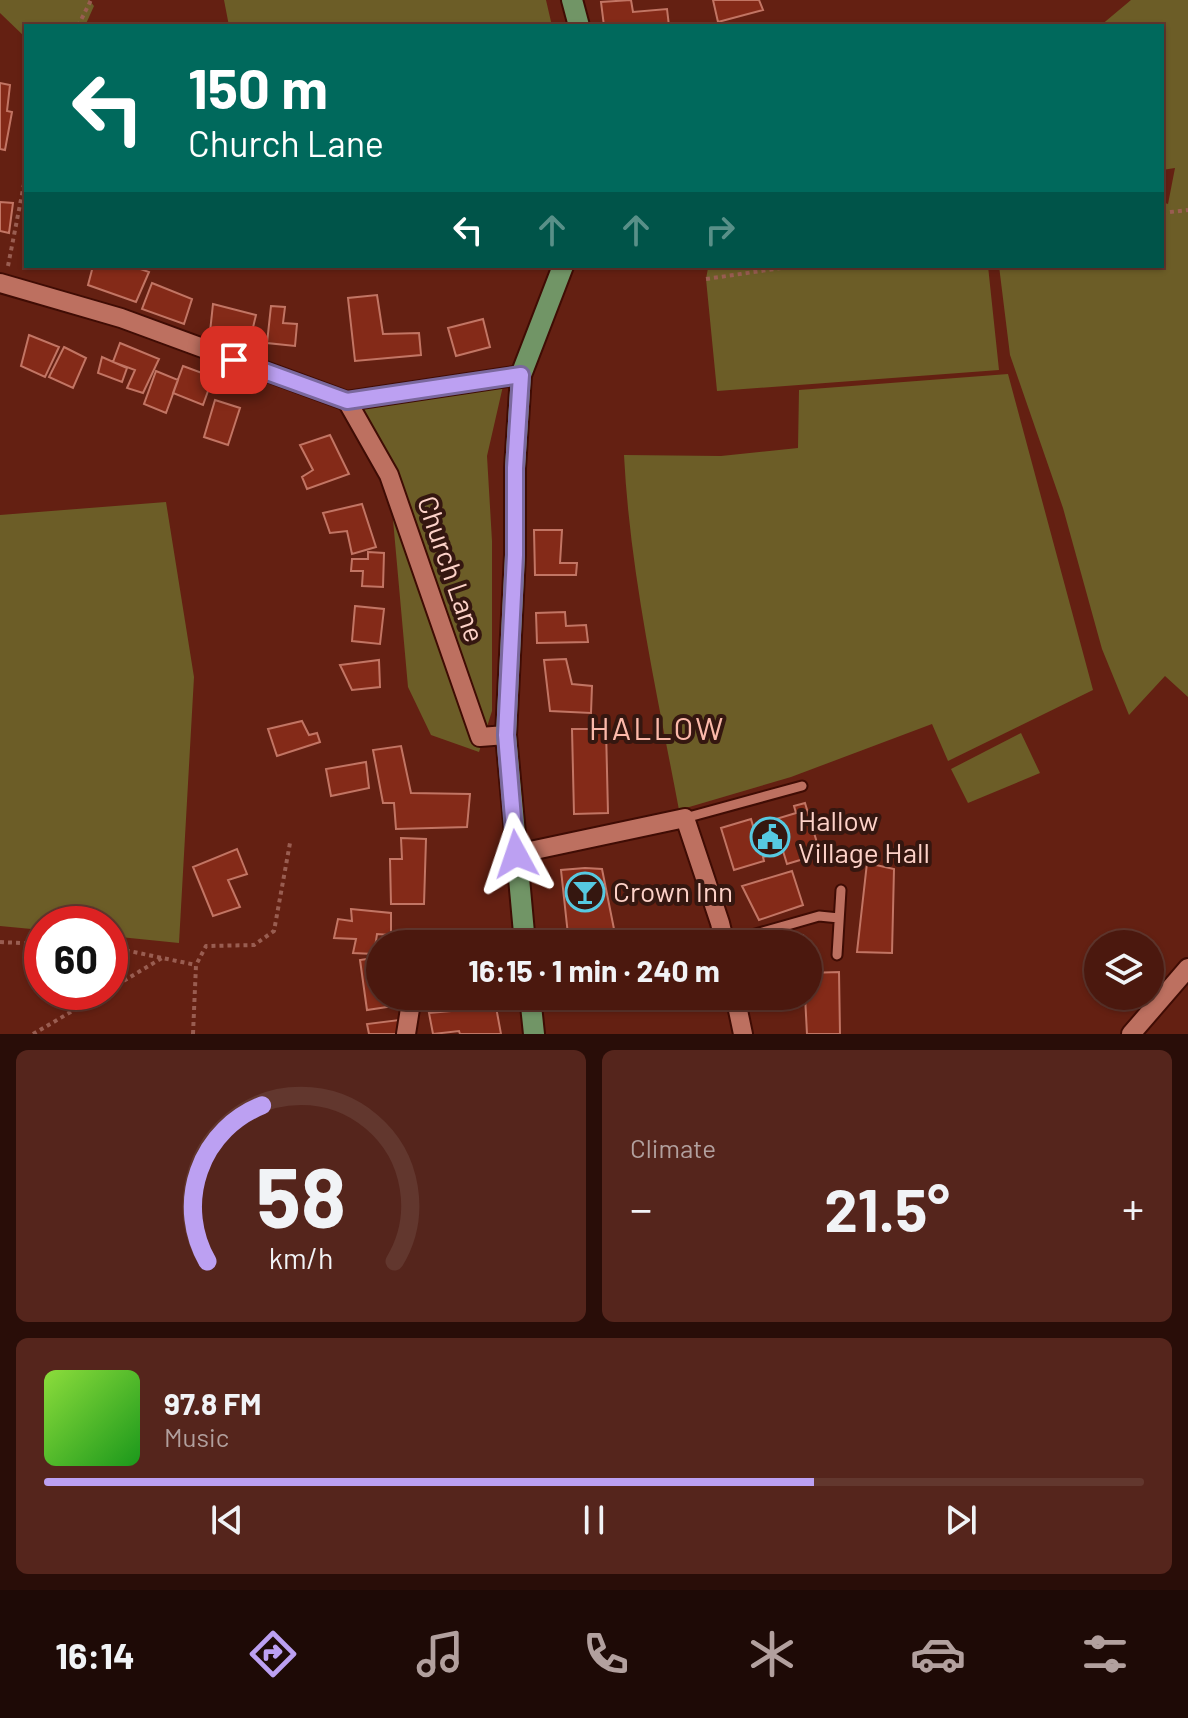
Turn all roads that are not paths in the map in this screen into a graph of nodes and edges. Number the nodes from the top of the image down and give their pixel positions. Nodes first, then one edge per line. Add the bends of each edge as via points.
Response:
1 (572, 0) edge
2 (578, 24) edge
3 (562, 268) edge
4 (2, 284) edge
5 (521, 375) junction
6 (347, 401) junction
7 (506, 735) junction
8 (802, 786) dead end
9 (685, 818) junction
10 (516, 854) junction
11 (841, 890) dead end
12 (839, 918) junction
13 (524, 930) edge
14 (721, 930) edge
15 (770, 930) edge
16 (837, 955) dead end
17 (1188, 968) edge
18 (410, 1010) edge
19 (531, 1010) edge
20 (738, 1010) edge
21 (406, 1034) edge
22 (534, 1034) edge
23 (743, 1034) edge
24 (1131, 1034) edge

1 - 2 main road
3 - 5 main road
4 - 6 street via 121,318
5 - 6 street
5 - 7 main road
6 - 7 street, Church Lane via 389,475 480,737
7 - 10 main road
8 - 9 lane
9 - 10 street
9 - 14 street
10 - 13 main road
11 - 12 lane
12 - 15 lane via 819,916
12 - 16 lane
17 - 24 street
18 - 21 street
19 - 22 main road
20 - 23 street

